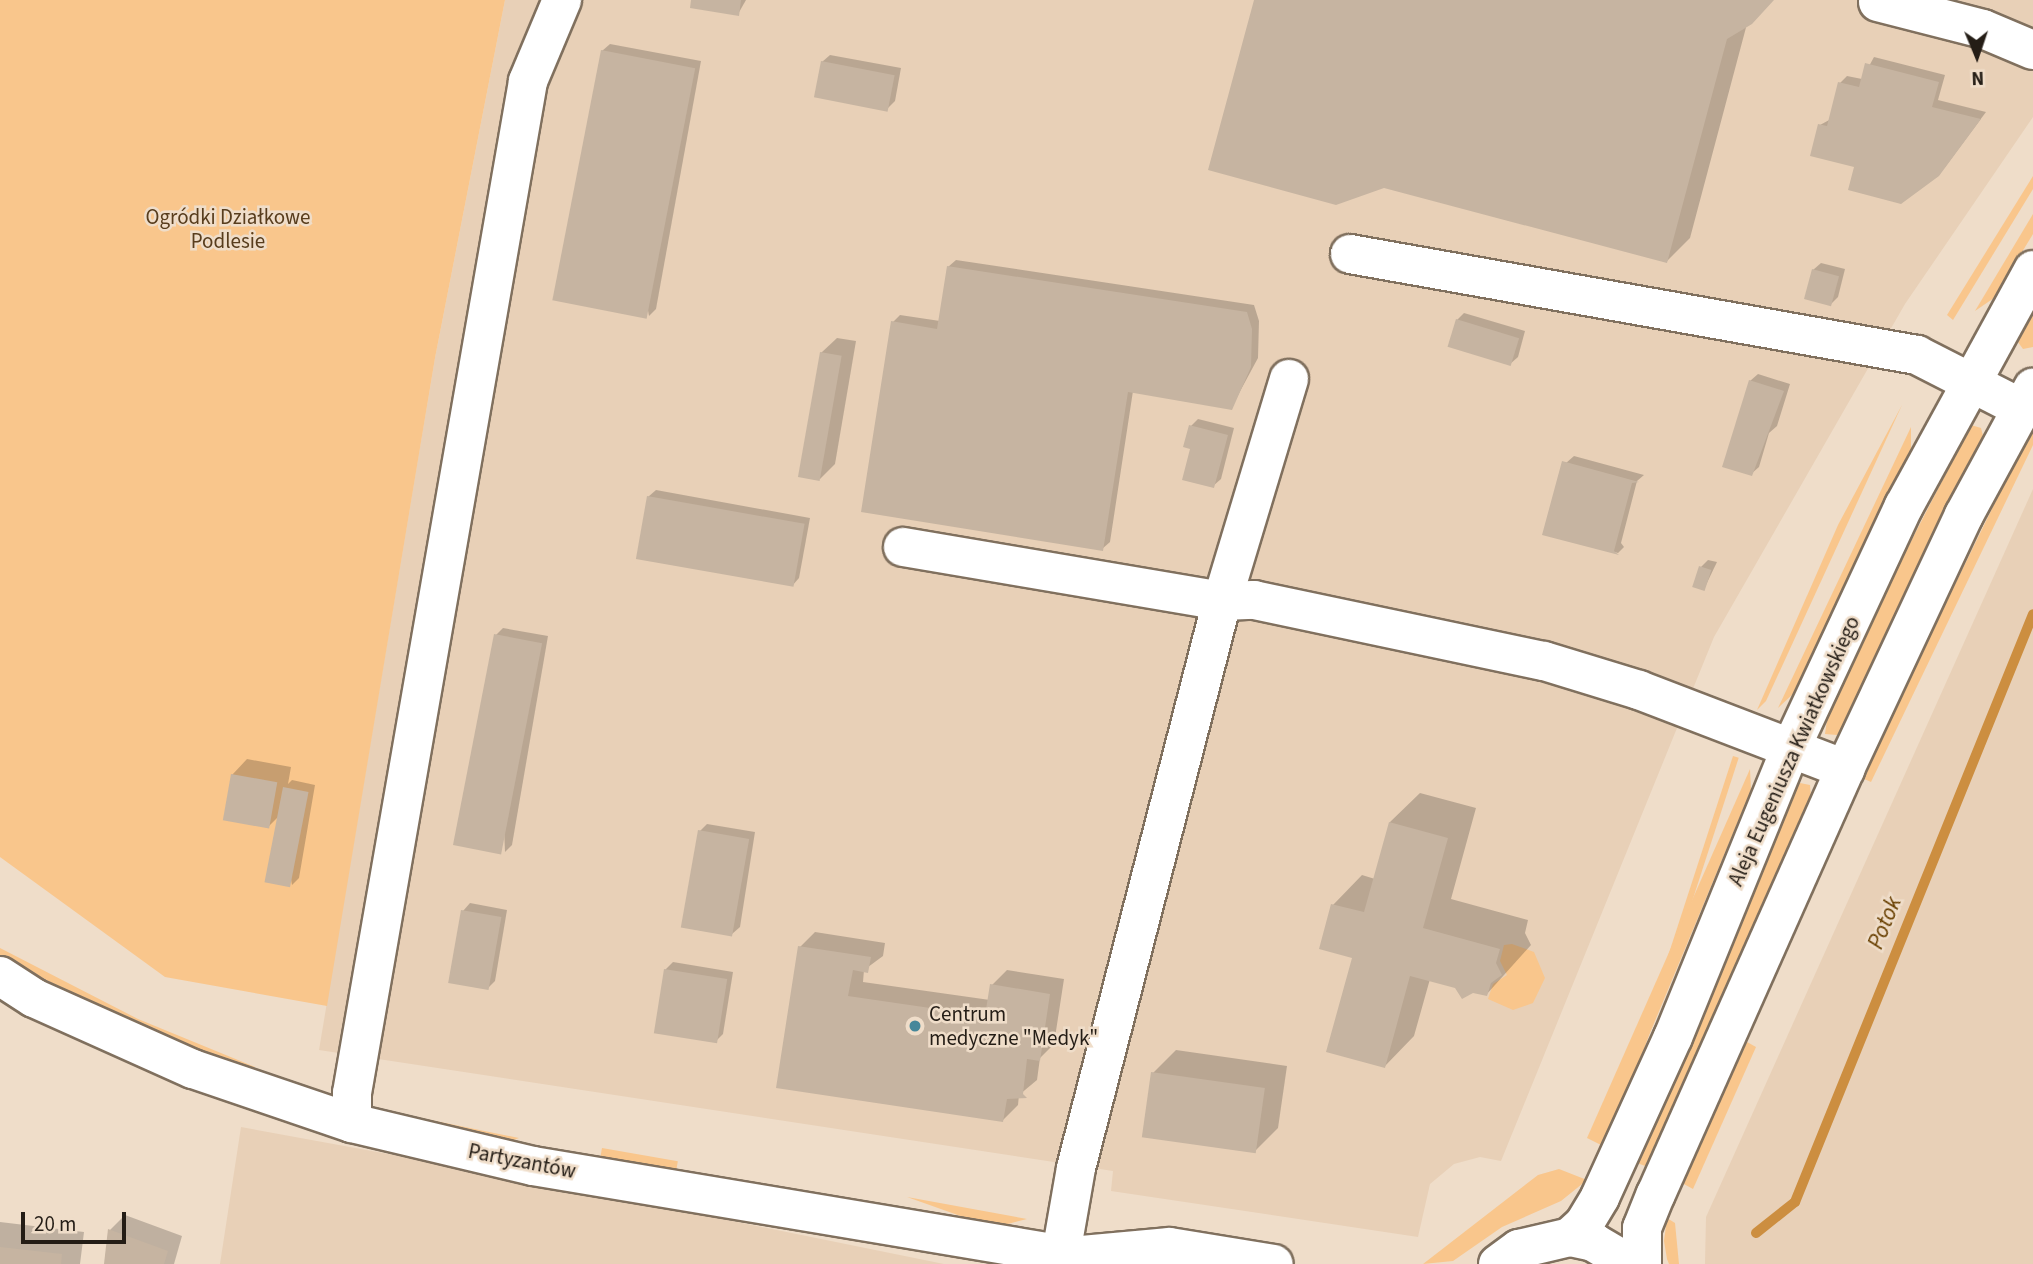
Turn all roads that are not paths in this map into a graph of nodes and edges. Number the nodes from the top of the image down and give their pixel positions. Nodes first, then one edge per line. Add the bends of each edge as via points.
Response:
1 (562, 0) edge
2 (1878, 2) edge
3 (2033, 50) edge
4 (1350, 254) dead end
5 (2033, 270) edge
6 (1289, 379) dead end
7 (1970, 380) junction
8 (2027, 398) edge
9 (904, 547) dead end
10 (1222, 601) junction
11 (1791, 748) junction
12 (1845, 769) junction
13 (0, 976) edge
14 (352, 1123) junction
15 (1570, 1237) junction
16 (1074, 1258) edge
17 (1274, 1264) edge
18 (1499, 1264) edge
19 (1630, 1264) edge
20 (1642, 1264) edge

1 - 14 street via 528,80 352,1093
2 - 3 street via 1983,29
4 - 7 street via 1903,352
5 - 7 street, Aleja Eugeniusza Kwiatkowskiego
6 - 10 street
7 - 8 street
7 - 11 street, Aleja Eugeniusza Kwiatkowskiego via 1904,506
8 - 12 street via 1964,515
9 - 10 street
10 - 11 street via 1254,600 1544,661 1639,690
10 - 16 street via 1076,1168
11 - 12 street
11 - 15 street, Aleja Eugeniusza Kwiatkowskiego via 1667,1049 1600,1197
12 - 20 street via 1647,1216 1640,1245
13 - 14 street, Partyzantów via 34,998 192,1069
14 - 16 street, Partyzantów via 533,1166
15 - 18 street via 1519,1249
15 - 19 street via 1594,1242
16 - 17 street, Partyzantów via 1170,1247

